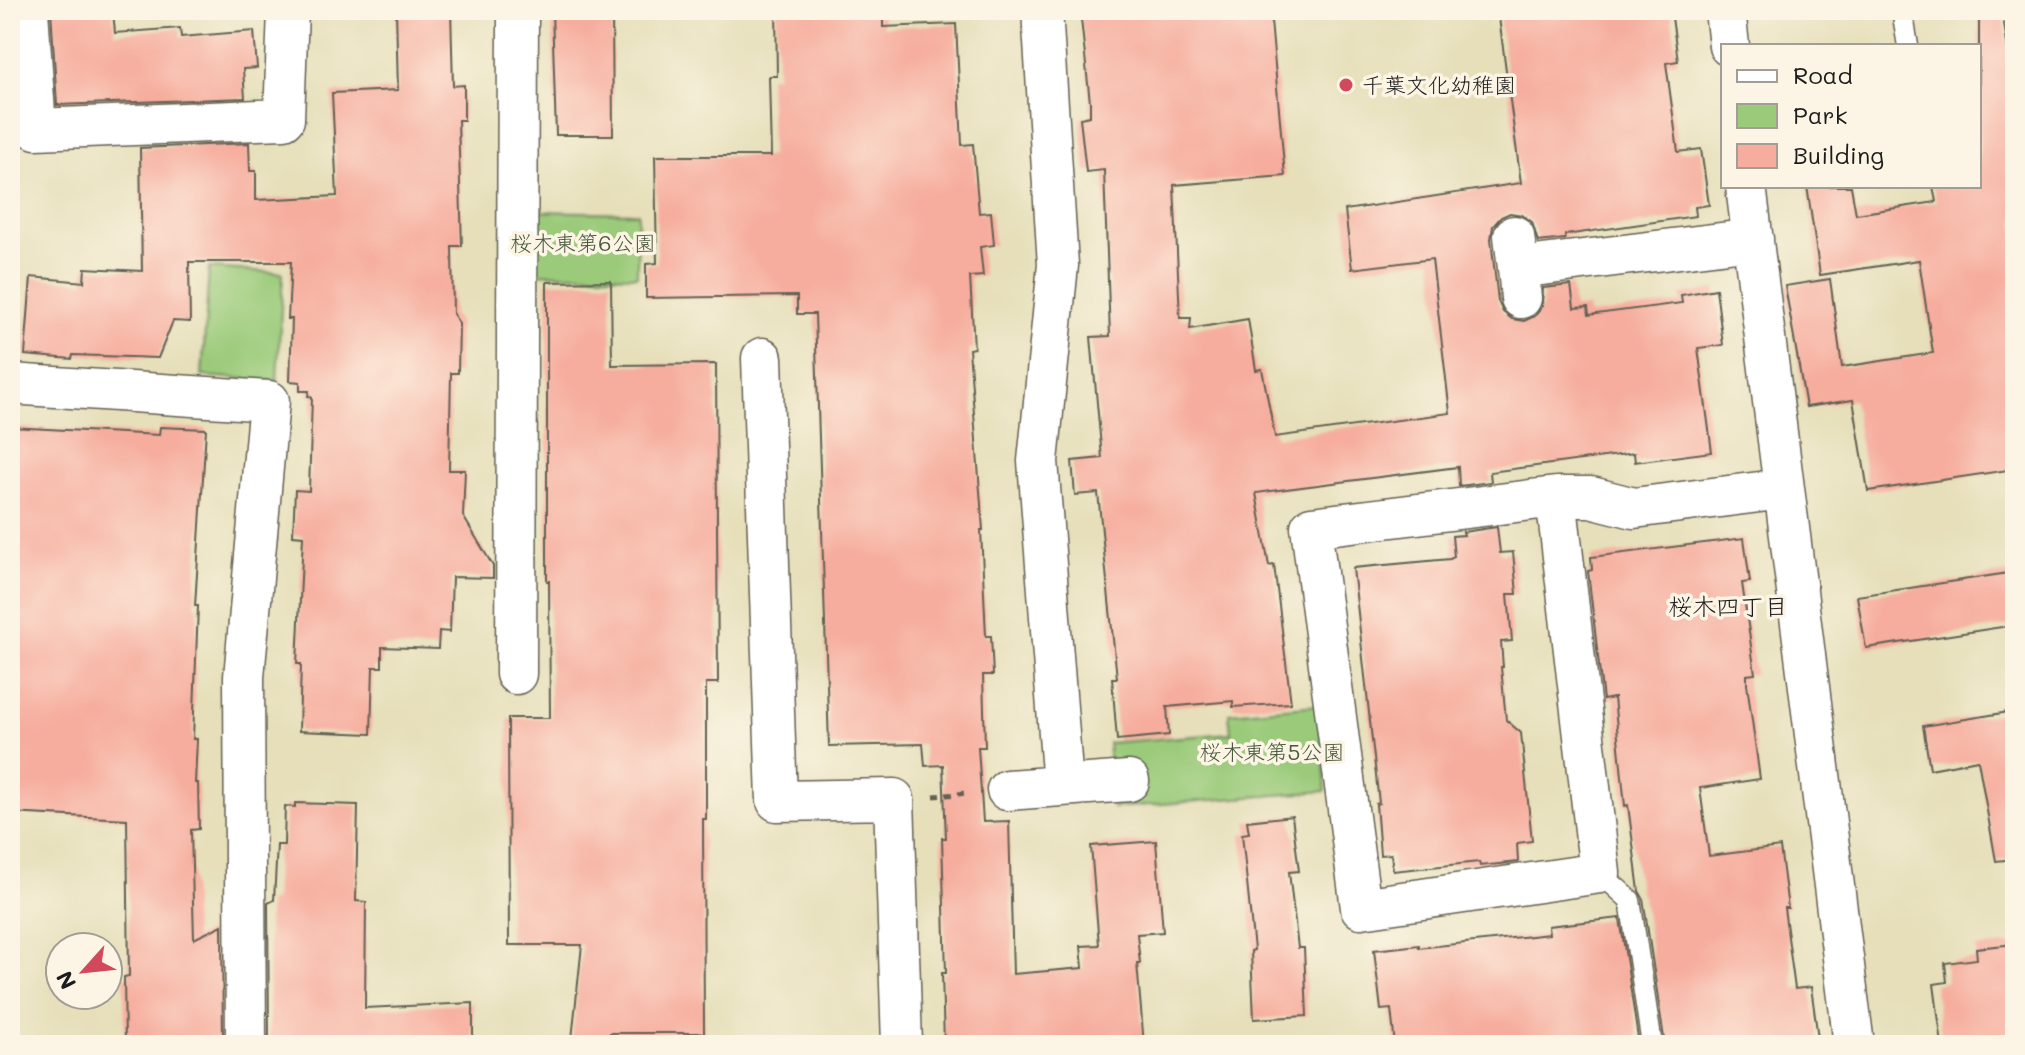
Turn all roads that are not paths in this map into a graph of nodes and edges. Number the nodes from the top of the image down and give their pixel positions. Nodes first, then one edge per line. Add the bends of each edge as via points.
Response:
1 (28, 10) edge
2 (288, 10) edge
3 (518, 10) edge
4 (1042, 10) edge
5 (1725, 10) edge
6 (1902, 10) edge
7 (1729, 44) edge
8 (1908, 44) edge
9 (1746, 188) edge
10 (1753, 239) junction
11 (1518, 267) dead end
12 (762, 358) dead end
13 (10, 384) edge
14 (1783, 489) junction
15 (1556, 497) junction
16 (516, 674) dead end
17 (1129, 781) dead end
18 (1063, 786) junction
19 (1007, 790) road end
20 (1600, 873) junction
21 (246, 1045) edge
22 (902, 1045) edge
23 (1652, 1045) edge
24 (1854, 1045) edge

1 - 2 street via 36,129 284,119
3 - 16 street
4 - 18 street via 1058,265 1038,461
5 - 7 street
6 - 8 lane
9 - 10 street
10 - 11 street
10 - 14 street
12 - 22 street via 777,801 894,799
13 - 21 street via 269,401 244,677
14 - 15 street via 1634,508 1591,497
14 - 24 street
15 - 20 street
15 - 20 street via 1311,527 1361,908
17 - 18 street
18 - 19 street
20 - 23 lane via 1630,900

